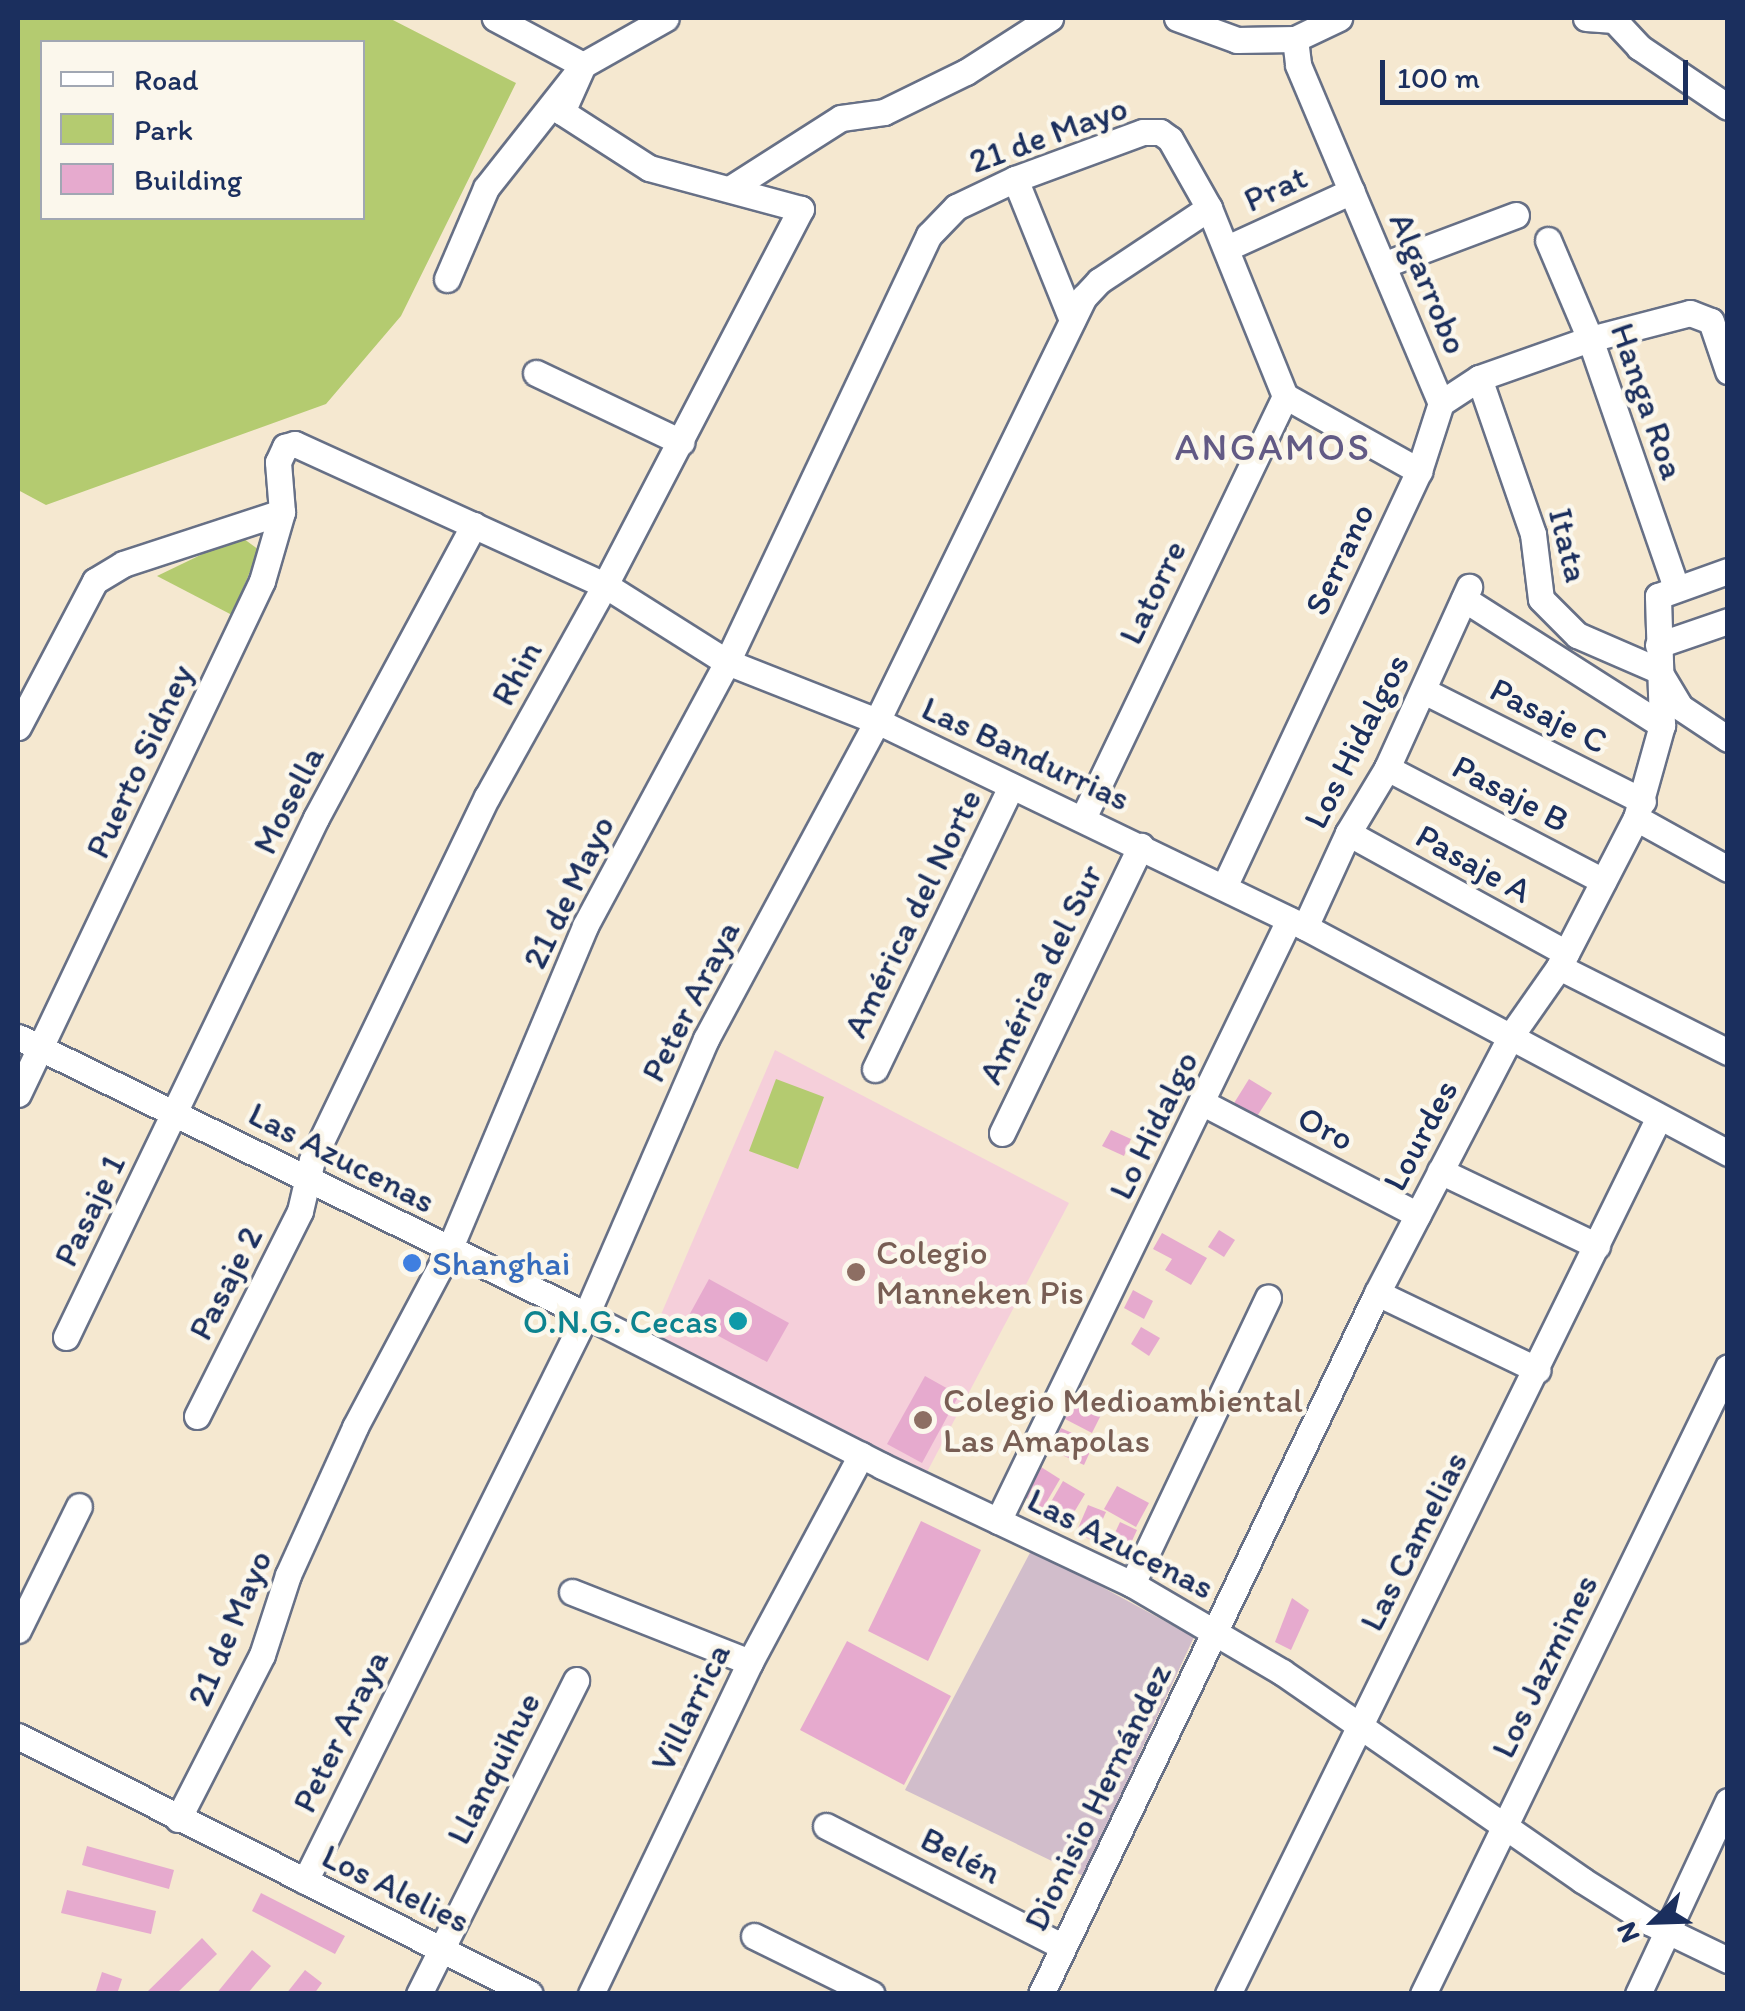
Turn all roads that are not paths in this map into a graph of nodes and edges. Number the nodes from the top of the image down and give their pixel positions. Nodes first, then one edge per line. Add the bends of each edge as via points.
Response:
1 (494, 18) edge
2 (666, 18) edge
3 (1050, 18) edge
4 (1177, 18) edge
5 (1339, 18) edge
6 (1586, 18) edge
7 (1295, 39) junction
8 (584, 65) junction
9 (1728, 107) edge
10 (1014, 179) junction
11 (731, 188) junction
12 (1352, 191) junction
13 (1209, 208) junction
14 (1516, 216) dead end
15 (1548, 240) dead end
16 (1227, 248) junction
17 (1382, 265) junction
18 (446, 279) dead end
19 (1072, 320) junction
20 (1590, 339) junction
21 (1728, 371) edge
22 (536, 373) dead end
23 (1479, 378) junction
24 (1285, 396) junction
25 (1441, 403) junction
26 (681, 442) junction
27 (284, 447) joint
28 (1419, 471) junction
29 (282, 512) junction
30 (474, 525) junction
31 (1728, 571) edge
32 (605, 585) junction
33 (1676, 588) junction
34 (1728, 620) edge
35 (1658, 658) junction
36 (727, 662) junction
37 (1424, 691) junction
38 (877, 720) junction
39 (1662, 725) junction
40 (18, 727) edge
41 (1728, 739) edge
42 (1387, 768) junction
43 (1011, 786) junction
44 (1640, 809) junction
45 (1082, 818) junction
46 (1348, 833) junction
47 (1141, 846) junction
48 (1728, 868) edge
49 (1604, 881) junction
50 (1224, 887) junction
51 (1297, 924) junction
52 (1562, 960) junction
53 (1512, 1034) junction
54 (18, 1037) edge
55 (41, 1049) junction
56 (1728, 1052) edge
57 (875, 1069) dead end
58 (18, 1094) edge
59 (1202, 1103) junction
60 (174, 1113) junction
61 (1658, 1119) junction
62 (1002, 1133) dead end
63 (1728, 1152) edge
64 (1440, 1171) junction
65 (306, 1178) junction
66 (1418, 1215) junction
67 (1597, 1246) junction
68 (450, 1250) junction
69 (1377, 1292) junction
70 (1268, 1298) dead end
71 (586, 1315) junction
72 (66, 1337) dead end
73 (1728, 1368) edge
74 (1538, 1370) junction
75 (197, 1416) dead end
76 (861, 1455) junction
77 (79, 1506) dead end
78 (998, 1521) junction
79 (1132, 1584) junction
80 (572, 1592) dead end
81 (18, 1630) edge
82 (1216, 1630) junction
83 (750, 1662) junction
84 (576, 1680) dead end
85 (1361, 1727) junction
86 (18, 1736) edge
87 (1728, 1801) edge
88 (178, 1819) junction
89 (826, 1826) dead end
90 (1504, 1830) junction
91 (305, 1881) junction
92 (1668, 1931) junction
93 (754, 1936) dead end
94 (1063, 1947) junction
95 (441, 1950) junction
96 (1728, 1960) edge
97 (419, 1994) edge
98 (530, 1994) edge
99 (591, 1994) edge
100 (872, 1994) edge
101 (1041, 1994) edge
102 (1228, 1994) edge
103 (1423, 1994) edge
104 (1638, 1994) edge

1 - 8 street
2 - 8 street
3 - 11 street via 966,72 884,112 840,118
4 - 7 street via 1237,40
5 - 7 street
6 - 9 street via 1614,20 1639,47
7 - 12 street, Algarrobo via 1298,65
8 - 11 street via 562,112 648,168
8 - 18 street via 486,188
10 - 13 street, 21 de Mayo via 1143,132 1160,132
10 - 19 street
10 - 36 street, 21 de Mayo via 956,207 930,235
11 - 26 street, Rhin via 801,210
12 - 16 street, Prat
12 - 17 street, Algarrobo
13 - 16 street
13 - 19 street, Peter Araya via 1099,281
14 - 17 street
15 - 20 street, Hanga Roa
16 - 24 street
17 - 25 street, Algarrobo
19 - 38 street, Peter Araya
20 - 21 street via 1690,312 1710,321
20 - 23 street
20 - 33 street, Hanga Roa
22 - 26 street
23 - 25 street
23 - 35 street, Itata via 1533,534 1542,599 1578,635
24 - 28 street
24 - 45 street, Latorre
25 - 28 street, Serrano
26 - 32 street, Rhin
27 - 29 street, Puerto Sidney via 278,462
27 - 30 street, Las Bandurrias via 310,448
28 - 50 street, Serrano
29 - 40 street via 123,564 96,580
29 - 55 street, Puerto Sidney via 262,581
30 - 32 street, Las Bandurrias
30 - 60 street, Mosella via 316,818
31 - 33 street
32 - 36 street, Las Bandurrias
32 - 65 street, Rhin via 487,797
33 - 35 street, Lourdes via 1658,596
34 - 35 street
35 - 39 street, Lourdes
35 - 41 street via 1680,708
36 - 38 street, Las Bandurrias
36 - 68 street, 21 de Mayo via 585,926
37 - 39 street, Los Hidalgos via 1466,593
37 - 42 street, Los Hidalgos
37 - 44 street, Pasaje C
38 - 43 street, Las Bandurrias
38 - 71 street, Peter Araya via 706,1039
39 - 44 street, Lourdes
42 - 46 street, Los Hidalgos
42 - 49 street, Pasaje B
43 - 45 street, Las Bandurrias
43 - 57 street, América del Norte
44 - 48 street, Pasaje C
44 - 49 street, Lourdes
45 - 47 street, Las Bandurrias
46 - 51 street, Los Hidalgos
46 - 52 street, Pasaje A
47 - 50 street, Las Bandurrias
47 - 62 street, América del Sur
49 - 52 street, Lourdes
50 - 51 street, Las Bandurrias
51 - 53 street, Las Bandurrias
51 - 59 street, Lo Hidalgo
52 - 53 street, Lourdes
52 - 56 street, Pasaje A
53 - 61 street, Las Bandurrias
53 - 64 street, Lourdes
54 - 55 street, Las Azucenas
55 - 58 street, Puerto Sidney
55 - 60 street, Las Azucenas
59 - 66 street, Oro
59 - 78 street, Lo Hidalgo
60 - 65 street, Las Azucenas
60 - 72 street, Pasaje 1
61 - 63 street, Las Bandurrias
61 - 67 street, Las Camelias
64 - 66 street, Lourdes
64 - 67 street
65 - 68 street, Las Azucenas
65 - 75 street, Pasaje 2 via 300,1211
66 - 69 street, Lourdes
67 - 74 street, Las Camelias
68 - 71 street, Las Azucenas
68 - 88 street, 21 de Mayo via 355,1426 288,1575 262,1656
69 - 74 street
69 - 82 street, Lourdes
70 - 79 street
71 - 76 street, Las Azucenas
71 - 91 street, Peter Araya
73 - 90 street, Los Jazmines
74 - 85 street, Las Camelias
76 - 78 street, Las Azucenas
76 - 83 street, Villarrica
77 - 81 street
78 - 79 street, Las Azucenas
79 - 82 street, Las Azucenas
80 - 83 street
82 - 85 street, Las Azucenas
82 - 94 street, Dionisio Hernández
83 - 99 street, Villarrica
84 - 95 street, Llanquihue
85 - 90 street, Las Azucenas
85 - 102 street, Las Camelias
86 - 88 street, Los Alelies
87 - 92 street
88 - 91 street, Los Alelies
89 - 94 street, Belén
90 - 92 street, Las Azucenas
90 - 103 street, Los Jazmines
91 - 95 street, Los Alelies
92 - 96 street, Las Azucenas
92 - 104 street
93 - 100 street
94 - 101 street, Dionisio Hernández
95 - 97 street, Llanquihue
95 - 98 street, Los Alelies

